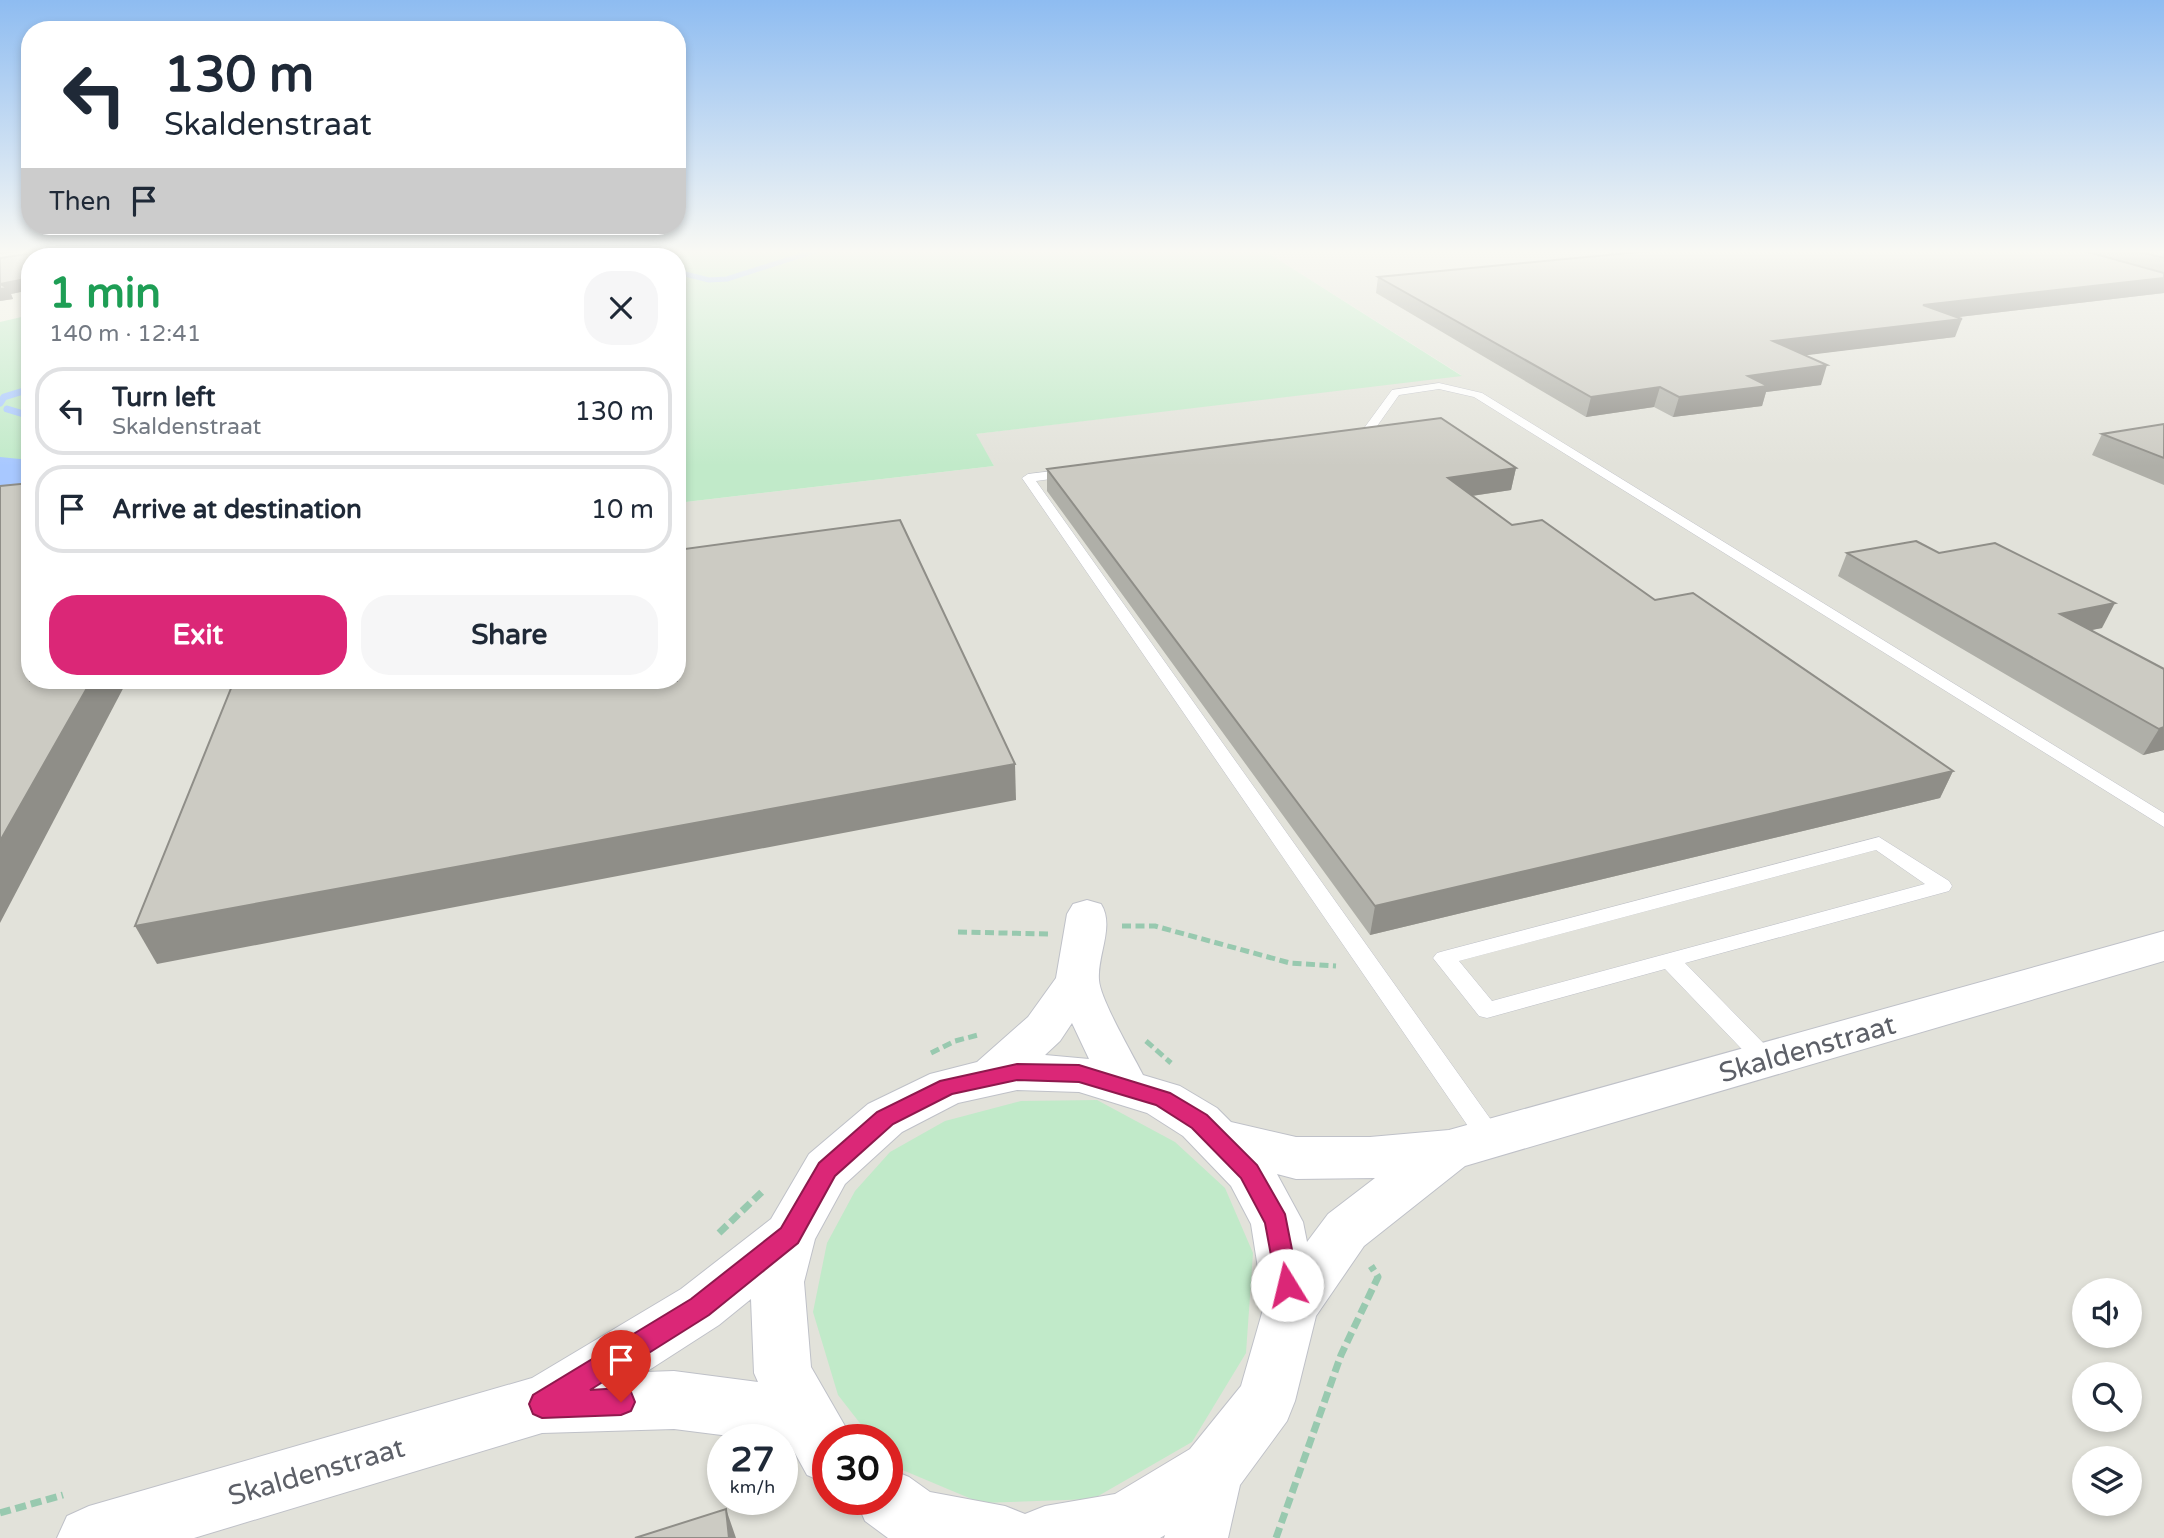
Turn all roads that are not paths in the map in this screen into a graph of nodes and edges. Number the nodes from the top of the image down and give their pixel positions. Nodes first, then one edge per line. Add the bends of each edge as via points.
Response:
1 (1339, 437) edge
2 (1082, 471) edge
3 (2164, 821) edge
4 (1085, 925) road end
5 (2164, 946) edge
6 (1671, 962) junction
7 (1077, 981) junction
8 (1766, 1060) junction
9 (990, 1078) junction
10 (1128, 1088) junction
11 (1217, 1139) junction
12 (1470, 1144) junction
13 (790, 1235) junction
14 (1290, 1306) junction
15 (542, 1404) junction
16 (812, 1426) edge
17 (812, 1434) edge
18 (1212, 1471) junction
19 (903, 1510) edge
20 (168, 1526) edge
21 (982, 1535) edge
22 (89, 1538) edge
23 (1045, 1538) edge
24 (1196, 1538) edge

1 - 3 lane via 1366,434 1396,392 1439,386 1478,395
2 - 12 lane via 1028,478 1371,969
4 - 7 street
5 - 8 street, Skaldenstraat
6 - 6 lane via 1487,1010 1444,958 1879,843 1942,886
6 - 8 lane
7 - 9 street via 1044,1029
7 - 10 street via 1098,1035
8 - 12 street, Skaldenstraat
9 - 10 street, Skaldenstraat via 1017,1072 1079,1073
9 - 13 street, Skaldenstraat via 947,1087 885,1118 827,1170
10 - 11 street, Skaldenstraat via 1163,1099 1200,1122
11 - 12 street, Skaldenstraat via 1296,1158 1370,1158
11 - 14 street, Skaldenstraat via 1249,1171 1277,1222
12 - 14 street, Skaldenstraat via 1346,1230
13 - 15 street, Skaldenstraat via 700,1307
13 - 16 street, Skaldenstraat via 777,1282 783,1373
14 - 18 street, Skaldenstraat via 1266,1401
15 - 17 street, Skaldenstraat via 674,1400
15 - 20 street, Skaldenstraat
18 - 23 street, Skaldenstraat via 1124,1524
18 - 24 street
19 - 21 street via 918,1521
20 - 22 street, Skaldenstraat

